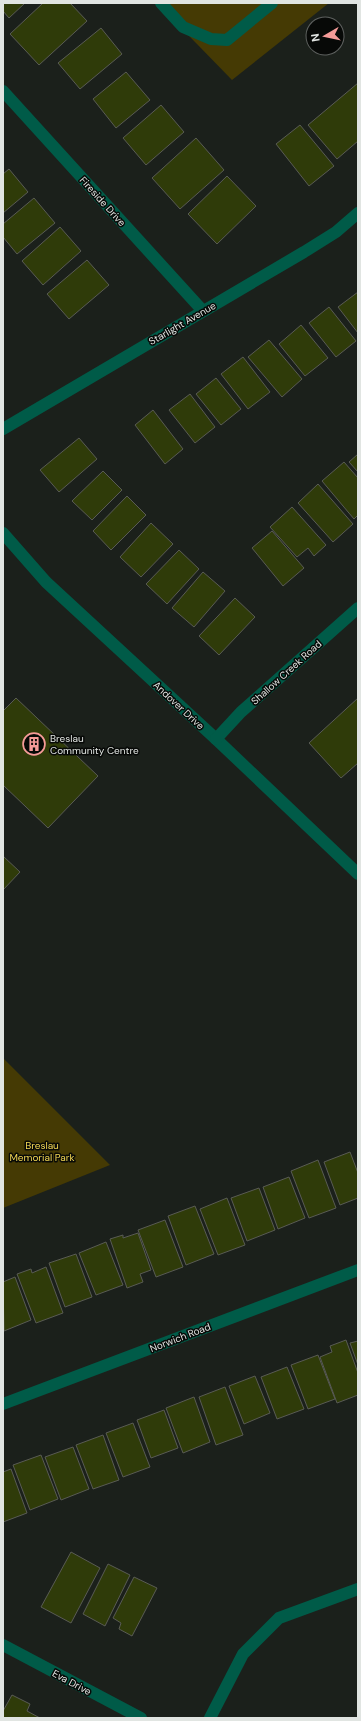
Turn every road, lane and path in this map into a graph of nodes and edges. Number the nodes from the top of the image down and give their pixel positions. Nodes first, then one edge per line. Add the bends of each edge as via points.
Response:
1 (161, 3) edge
2 (272, 3) edge
3 (3, 91) edge
4 (358, 213) edge
5 (203, 311) junction
6 (3, 429) edge
7 (3, 532) edge
8 (358, 608) edge
9 (216, 739) junction
10 (358, 874) edge
11 (358, 1270) edge
12 (3, 1404) edge
13 (358, 1589) edge
14 (3, 1645) edge
15 (141, 1718) edge
16 (210, 1718) edge

1 - 2 street via 183,27 211,39 227,40
3 - 5 street, Fireside Drive
4 - 5 street, Starlight Avenue via 336,232
5 - 6 street, Starlight Avenue
7 - 9 street, Andover Drive via 46,582
8 - 9 street, Shallow Creek Road via 241,712
9 - 10 street, Andover Drive
11 - 12 street, Norwich Road
13 - 16 street via 279,1618 244,1654
14 - 15 street, Eva Drive

